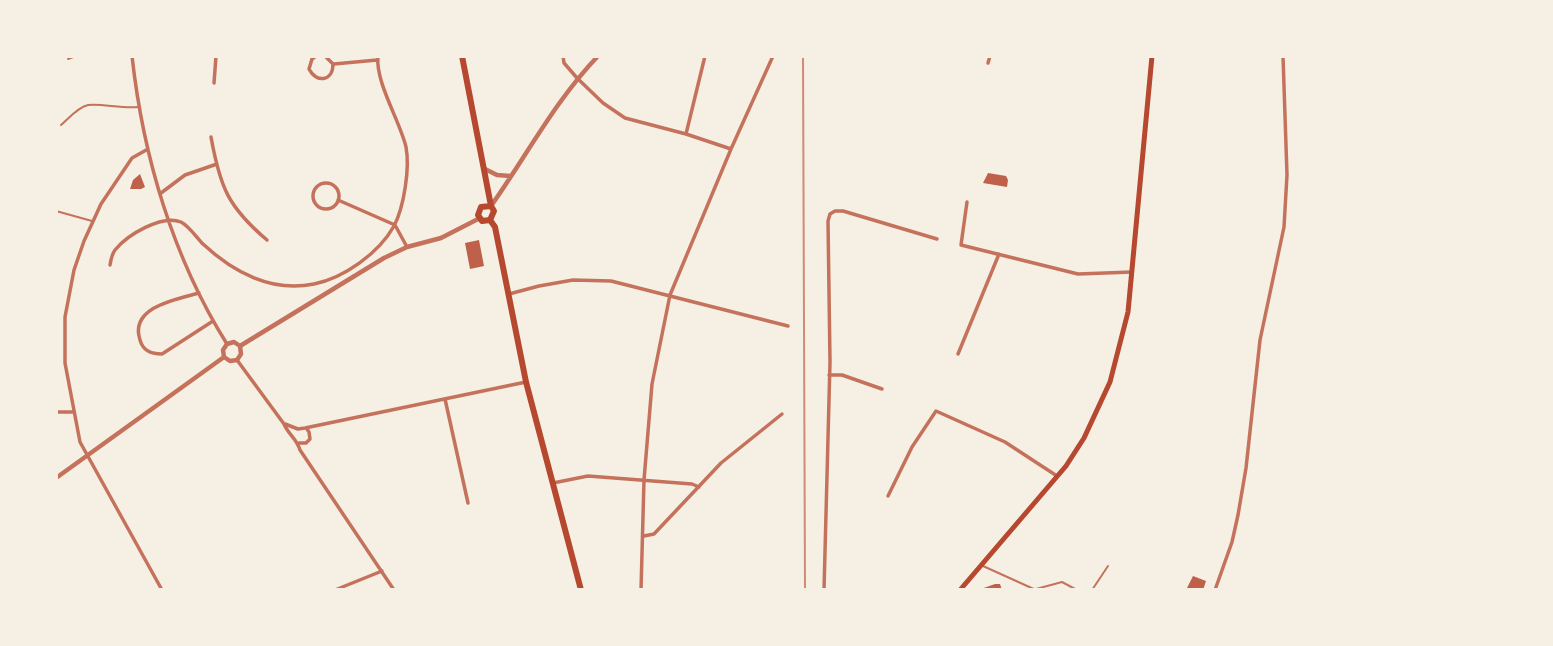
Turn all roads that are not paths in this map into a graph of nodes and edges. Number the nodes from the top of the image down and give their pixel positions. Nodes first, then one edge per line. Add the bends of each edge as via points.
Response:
1 (76, 56) edge
2 (132, 56) edge
3 (216, 56) edge
4 (316, 56) edge
5 (325, 56) edge
6 (462, 56) edge
7 (563, 56) edge
8 (598, 56) edge
9 (705, 56) edge
10 (773, 56) edge
11 (990, 56) edge
12 (1152, 56) edge
13 (1283, 56) edge
14 (377, 58) edge
15 (68, 59) dead end
16 (988, 63) dead end
17 (333, 64) junction
18 (577, 78) junction
19 (214, 83) dead end
20 (139, 107) junction
21 (61, 125) dead end
22 (686, 134) junction
23 (211, 137) dead end
24 (148, 149) junction
25 (731, 149) junction
26 (217, 164) junction
27 (485, 169) junction
28 (511, 176) junction
29 (487, 183) junction
30 (160, 193) junction
31 (338, 200) junction
32 (967, 202) dead end
33 (491, 206) junction
34 (481, 207) junction
35 (56, 211) edge
36 (480, 218) junction
37 (168, 219) junction
38 (490, 220) junction
39 (93, 222) junction
40 (395, 225) junction
41 (937, 239) dead end
42 (267, 240) dead end
43 (407, 247) junction
44 (999, 254) junction
45 (110, 265) dead end
46 (1132, 272) junction
47 (199, 292) junction
48 (509, 294) junction
49 (670, 295) junction
50 (213, 321) junction
51 (788, 326) dead end
52 (227, 344) junction
53 (240, 346) junction
54 (958, 354) dead end
55 (224, 357) junction
56 (237, 360) junction
57 (829, 375) junction
58 (526, 382) junction
59 (882, 389) dead end
60 (445, 399) junction
61 (56, 412) edge
62 (73, 412) junction
63 (782, 414) dead end
64 (284, 424) junction
65 (305, 428) junction
66 (298, 429) junction
67 (295, 438) junction
68 (298, 442) junction
69 (306, 443) junction
70 (305, 455) junction
71 (86, 456) junction
72 (1058, 477) junction
73 (56, 478) edge
74 (644, 480) junction
75 (553, 483) junction
76 (699, 487) junction
77 (888, 496) dead end
78 (468, 503) dead end
79 (644, 536) junction
80 (982, 565) junction
81 (1108, 566) dead end
82 (382, 571) junction
83 (162, 590) edge
84 (335, 590) edge
85 (394, 590) edge
86 (581, 590) edge
87 (641, 590) edge
88 (824, 590) edge
89 (960, 590) edge
90 (1036, 590) edge
91 (1077, 590) edge
92 (1091, 590) edge
93 (1214, 590) edge

1 - 15 lane
2 - 20 street
3 - 19 street
4 - 17 street via 309,69 317,79 331,75
5 - 17 street
6 - 27 main road
7 - 18 street
8 - 18 street
9 - 22 street
10 - 25 street
11 - 16 street
12 - 46 main road
13 - 93 street via 1284,227 1260,340 1238,515
14 - 17 street
14 - 40 street via 406,148 406,182
18 - 22 street via 625,118
18 - 28 street
20 - 21 lane via 90,105
20 - 24 street
22 - 25 street
23 - 26 street
24 - 30 street
24 - 39 street via 132,158
25 - 49 street
26 - 30 street via 185,175
26 - 42 street via 235,210
27 - 28 street
27 - 29 main road
28 - 33 street
29 - 33 main road
29 - 34 main road
30 - 37 street
31 - 31 street via 331,208 320,207 314,201 314,191 323,183 330,184
31 - 40 street
32 - 44 street via 961,245
33 - 34 main road
33 - 38 main road via 494,215
34 - 36 main road
35 - 39 lane
36 - 38 main road
36 - 43 street via 441,238
37 - 40 street via 182,223 227,265 262,282 286,286 314,284 341,274 369,254
37 - 45 street via 131,235 116,249
37 - 47 street
38 - 48 main road
39 - 62 street via 74,270 65,317 65,363
40 - 43 street
41 - 57 street via 843,211 830,214
43 - 53 street
44 - 46 street via 1078,274
44 - 54 street
46 - 72 main road via 1125,328 1110,382 1084,439
47 - 50 street
47 - 50 street via 146,313 139,340 152,354 162,354
48 - 49 street via 573,280 611,281
48 - 58 main road
49 - 51 street
49 - 74 street via 652,384
50 - 52 street
52 - 53 street
52 - 55 street
53 - 56 street
55 - 56 street
55 - 71 street
56 - 64 street
57 - 59 street
57 - 88 street
58 - 60 street
58 - 75 main road
60 - 65 street
60 - 78 street
61 - 62 street
62 - 71 street
63 - 76 street
64 - 66 street
64 - 67 street
65 - 66 street
65 - 69 street via 310,436
66 - 67 street
67 - 68 street
68 - 69 street
68 - 70 street
69 - 70 street
70 - 82 street
71 - 73 street
71 - 83 street
72 - 77 street via 1004,442 936,411
72 - 80 main road
74 - 75 street via 587,476
74 - 76 street
74 - 79 street
75 - 86 main road
76 - 79 street via 654,534
79 - 87 street
80 - 89 main road
80 - 90 lane
81 - 92 lane
82 - 84 street
82 - 85 street
90 - 91 lane via 1062,582

